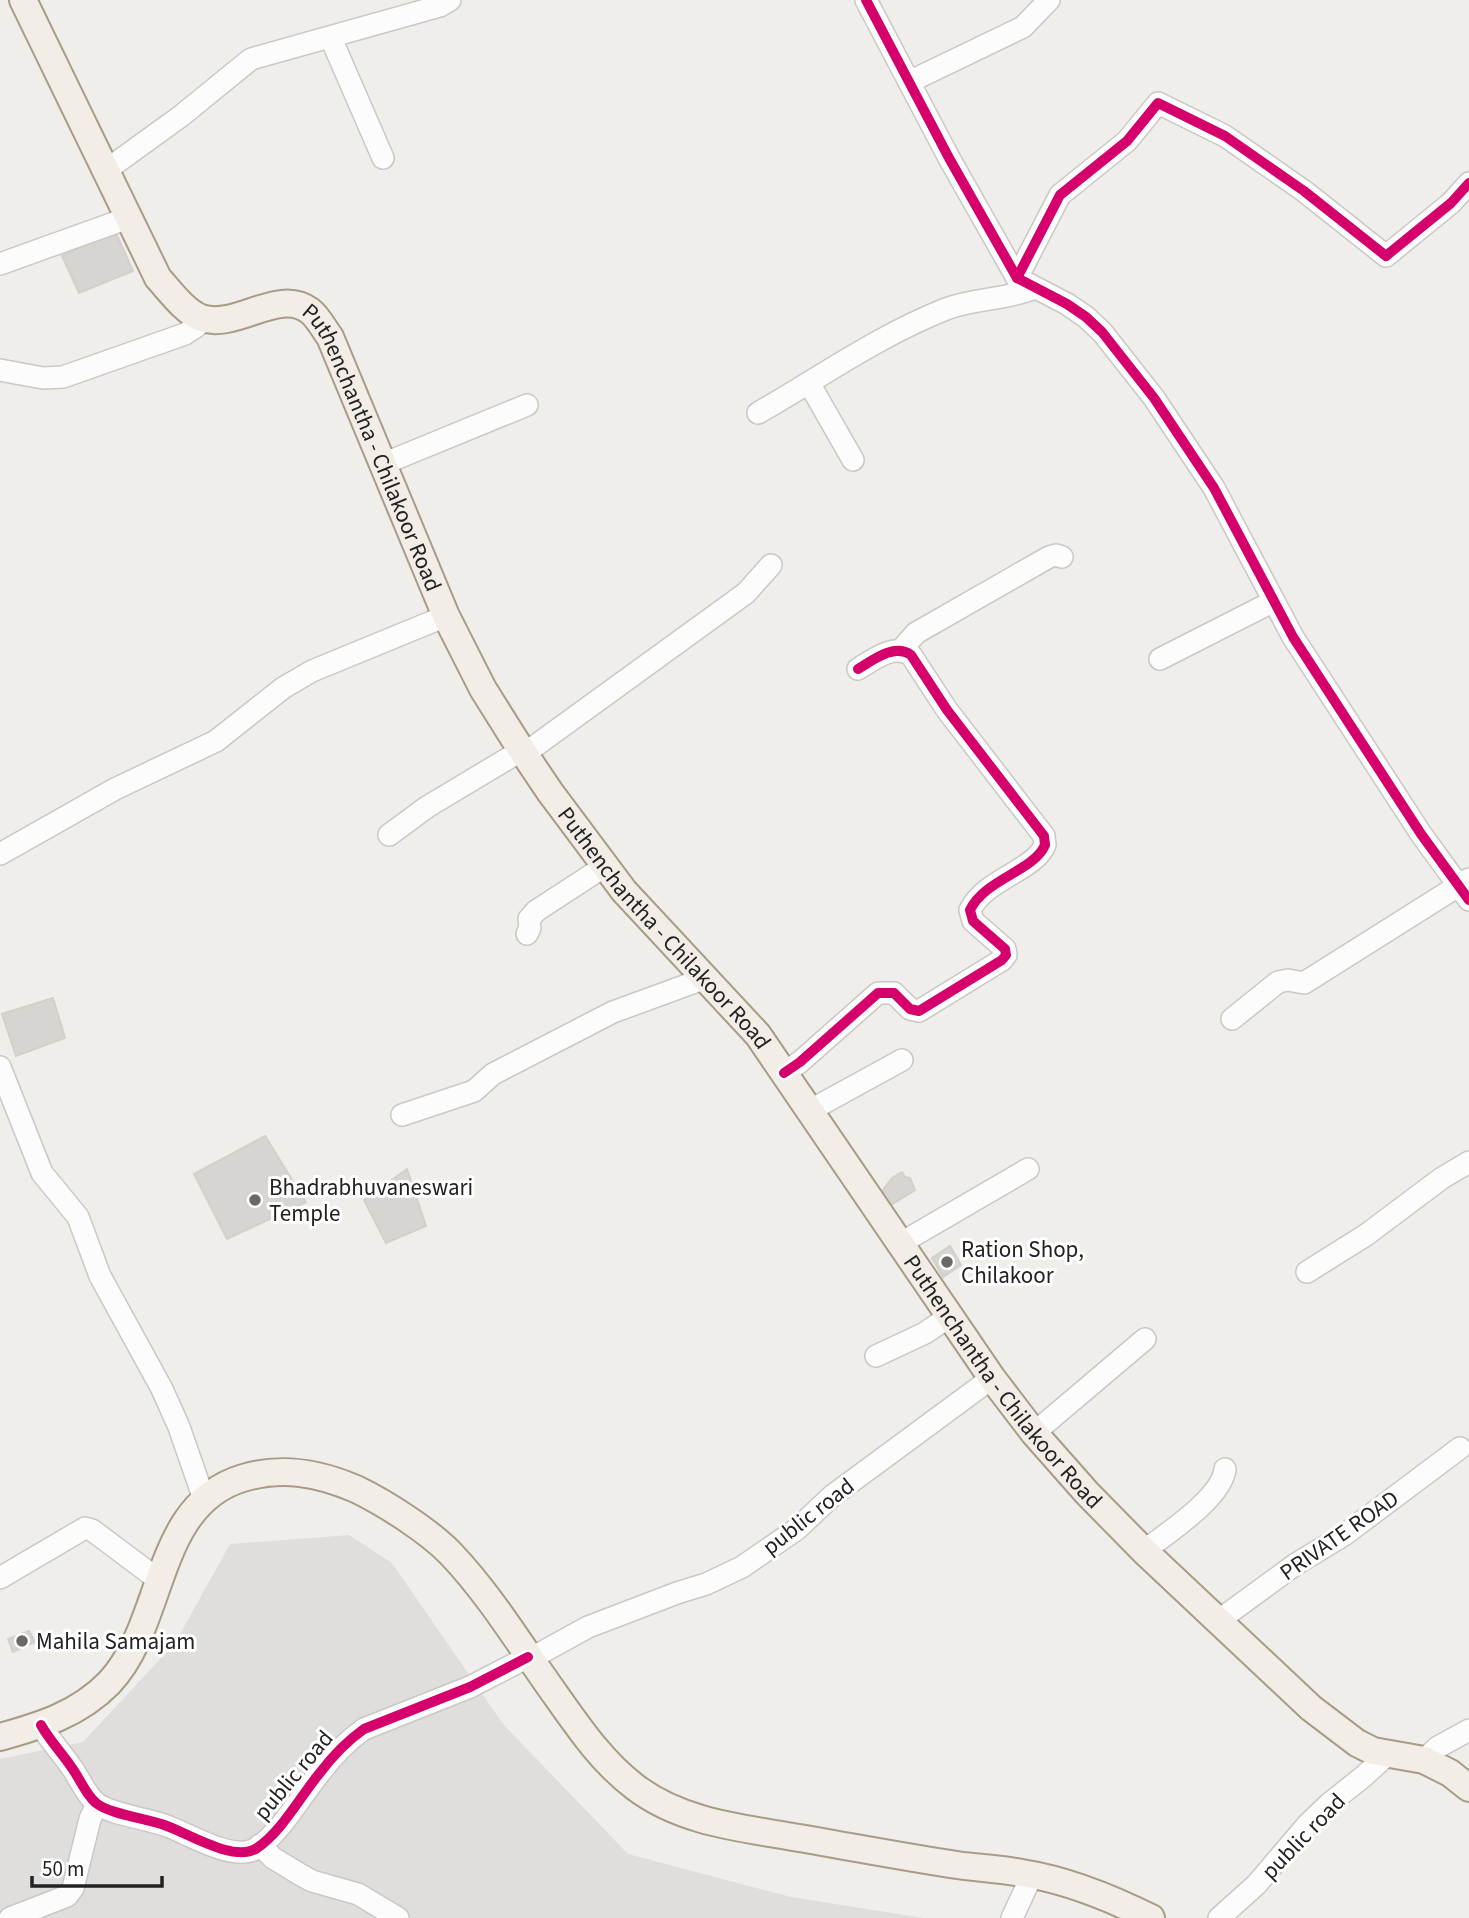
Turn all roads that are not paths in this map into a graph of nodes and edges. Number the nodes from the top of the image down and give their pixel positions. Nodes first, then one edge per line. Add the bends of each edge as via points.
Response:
1 (23, 0) edge
2 (450, 0) edge
3 (866, 0) edge
4 (1049, 0) edge
5 (332, 43) dead end
6 (909, 82) junction
7 (383, 158) dead end
8 (105, 171) junction
9 (1469, 183) edge
10 (128, 218) junction
11 (0, 264) edge
12 (1026, 283) junction
13 (202, 318) junction
14 (0, 370) edge
15 (809, 383) junction
16 (527, 405) dead end
17 (758, 413) dead end
18 (853, 460) dead end
19 (383, 464) junction
20 (1062, 557) dead end
21 (771, 565) dead end
22 (1274, 601) junction
23 (446, 615) junction
24 (901, 650) junction
25 (1160, 659) dead end
26 (858, 669) dead end
27 (523, 752) junction
28 (389, 835) dead end
29 (0, 854) edge
30 (605, 866) junction
31 (1466, 888) edge
32 (527, 934) dead end
33 (706, 978) junction
34 (1232, 1019) dead end
35 (902, 1060) dead end
36 (0, 1067) edge
37 (784, 1073) junction
38 (809, 1111) junction
39 (402, 1115) dead end
40 (1469, 1162) edge
41 (1028, 1169) dead end
42 (901, 1242) junction
43 (1307, 1272) dead end
44 (950, 1316) junction
45 (1145, 1339) dead end
46 (876, 1356) dead end
47 (992, 1378) junction
48 (1034, 1433) junction
49 (1460, 1448) dead end
50 (1225, 1469) dead end
51 (204, 1499) junction
52 (1144, 1551) junction
53 (0, 1578) edge
54 (160, 1581) junction
55 (1218, 1621) junction
56 (529, 1658) junction
57 (41, 1725) junction
58 (1469, 1730) edge
59 (0, 1737) edge
60 (1388, 1754) junction
61 (1424, 1760) junction
62 (1469, 1788) edge
63 (97, 1804) junction
64 (260, 1845) junction
65 (1032, 1875) junction
66 (10, 1918) edge
67 (398, 1918) edge
68 (1012, 1918) edge
69 (1151, 1918) edge
70 (1219, 1918) edge

1 - 8 main road
2 - 8 street via 251,59
3 - 6 street
4 - 6 street via 1023,27
5 - 7 street
6 - 12 street via 949,158
8 - 10 main road
9 - 12 street via 1386,256 1225,136 1158,103 1127,142 1060,195
10 - 11 street
10 - 13 main road via 158,278 190,312
12 - 15 street via 1012,297 938,313
12 - 22 street via 1086,317 1154,398 1214,488
13 - 14 street via 185,334 63,377
13 - 19 main road, Puthenchantha - Chilakoor Road via 229,319 297,303 312,313 330,337
15 - 17 street
15 - 18 street
16 - 19 street
19 - 23 main road, Puthenchantha - Chilakoor Road
20 - 24 street via 1049,557 916,633
21 - 27 street via 746,593
22 - 25 street
22 - 31 street via 1421,834
23 - 27 main road, Puthenchantha - Chilakoor Road via 483,689
23 - 29 street via 312,671 282,688 216,741 115,789
24 - 26 street
24 - 37 street via 913,658 1044,836 1045,845 1035,859 984,893 970,911 974,921 1005,949 1004,959 919,1010 910,1009 894,993 877,994
27 - 28 street
27 - 30 main road, Puthenchantha - Chilakoor Road
30 - 32 street via 536,911
30 - 33 main road, Puthenchantha - Chilakoor Road
31 - 34 street via 1304,983 1278,982
33 - 37 main road, Puthenchantha - Chilakoor Road via 758,1035
33 - 39 street via 612,1012 493,1074 474,1091
35 - 38 street
36 - 51 street via 42,1173 78,1217 100,1276 162,1389
37 - 38 main road, Puthenchantha - Chilakoor Road
38 - 42 main road, Puthenchantha - Chilakoor Road
40 - 43 street
41 - 42 street
42 - 44 main road, Puthenchantha - Chilakoor Road
44 - 46 street
44 - 47 main road, Puthenchantha - Chilakoor Road
45 - 48 street
47 - 48 main road, Puthenchantha - Chilakoor Road
47 - 56 street, public road via 742,1567 589,1627
48 - 52 main road, Puthenchantha - Chilakoor Road
49 - 55 street, PRIVATE ROAD
50 - 52 street via 1212,1497
51 - 54 main road via 181,1529
51 - 56 main road via 240,1479 277,1471 336,1480 371,1497 450,1553
52 - 55 main road, Puthenchantha - Chilakoor Road
53 - 54 street via 85,1528
54 - 57 main road via 133,1651 121,1669 95,1696
55 - 60 main road, Puthenchantha - Chilakoor Road via 1328,1721 1357,1743
56 - 64 street, public road via 363,1729 320,1772 286,1819
56 - 65 main road via 613,1770 663,1806 735,1827
57 - 59 main road
57 - 63 street
58 - 61 street
60 - 61 main road, Puthenchantha - Chilakoor Road
60 - 70 street, public road via 1308,1824 1256,1885
61 - 62 main road, Puthenchantha - Chilakoor Road
63 - 64 street, public road via 220,1848 248,1852
63 - 66 street via 67,1896
64 - 67 street via 301,1875 358,1894
65 - 68 street
65 - 69 main road via 1075,1885

